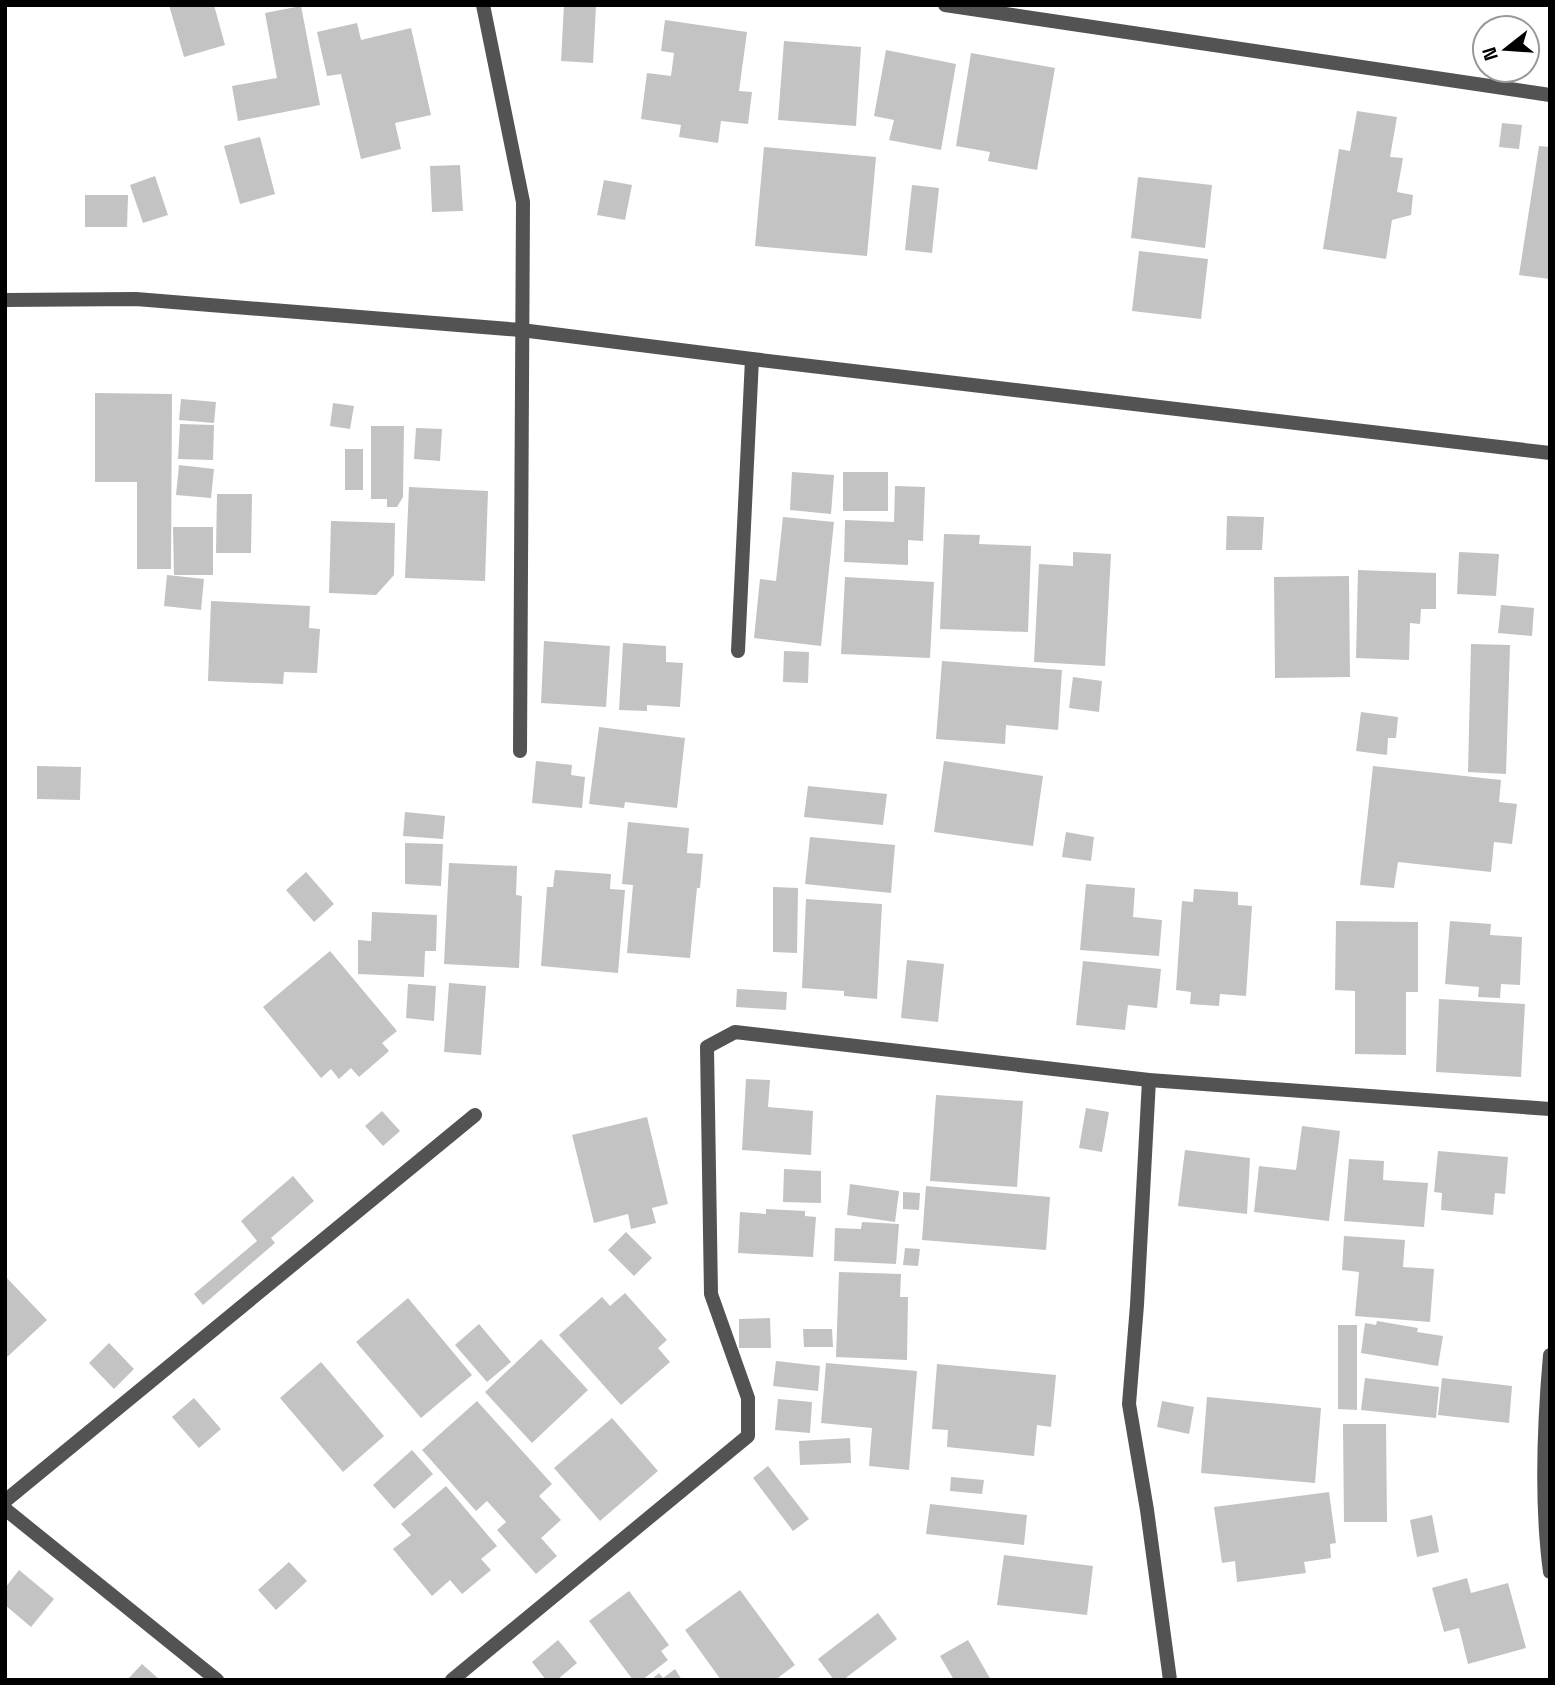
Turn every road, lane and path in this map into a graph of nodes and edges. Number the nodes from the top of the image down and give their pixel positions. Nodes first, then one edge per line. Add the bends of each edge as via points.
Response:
1 (483, 5) edge
2 (945, 5) edge
3 (1550, 95) edge
4 (5, 300) edge
5 (521, 330) junction
6 (752, 359) junction
7 (1550, 453) edge
8 (738, 651) dead end
9 (520, 751) dead end
10 (1149, 1080) junction
11 (1550, 1109) edge
12 (475, 1115) dead end
13 (1550, 1355) edge
14 (5, 1501) edge
15 (5, 1509) edge
16 (1550, 1572) edge
17 (217, 1680) edge
18 (452, 1680) edge
19 (1170, 1680) edge

1 - 5 street via 523,202
2 - 3 street
4 - 5 street via 136,299
5 - 6 street
5 - 9 street
6 - 7 street
6 - 8 street
10 - 11 street
10 - 18 street via 735,1032 707,1047 711,1294 748,1398 748,1436
10 - 19 street via 1129,1404
12 - 14 street
13 - 16 street via 1545,1537
15 - 17 street

